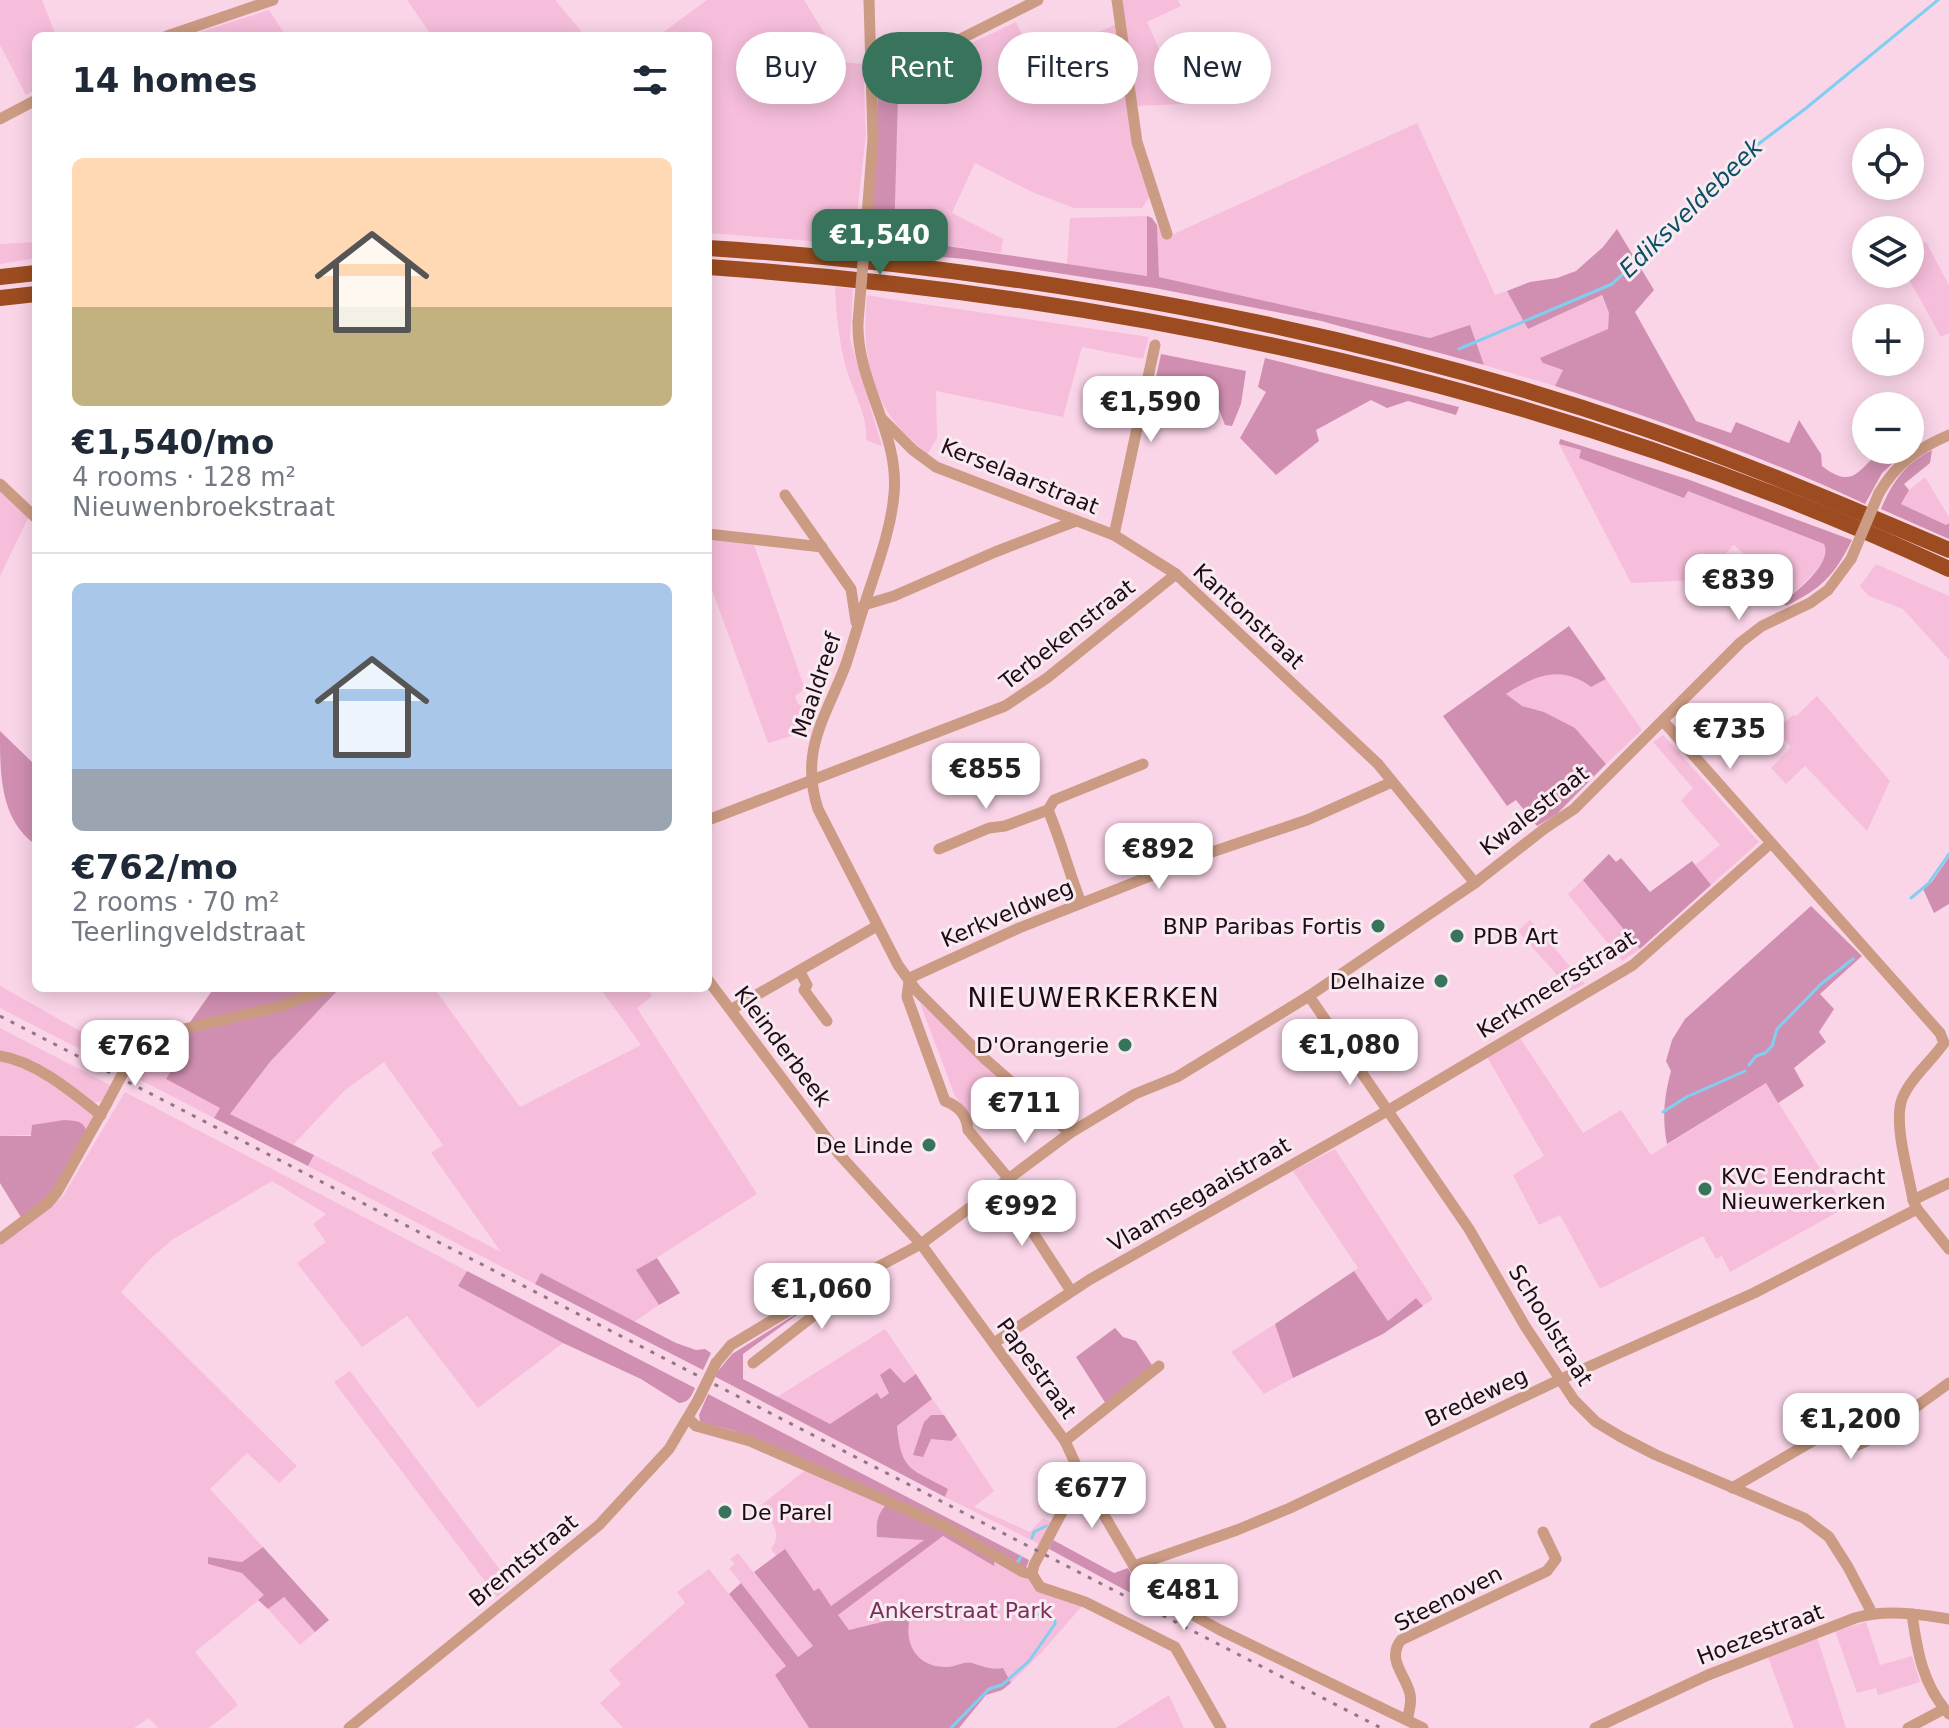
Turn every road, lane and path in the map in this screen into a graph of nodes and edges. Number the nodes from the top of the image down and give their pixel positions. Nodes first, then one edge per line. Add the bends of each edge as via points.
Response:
1 (273, 0) edge
2 (869, 0) edge
3 (1038, 0) edge
4 (1117, 0) edge
5 (179, 32) edge
6 (871, 32) edge
7 (974, 32) edge
8 (32, 102) edge
9 (873, 104) edge
10 (0, 119) edge
11 (1167, 234) dead end
12 (712, 248) edge
13 (712, 267) edge
14 (32, 273) edge
15 (0, 277) edge
16 (32, 294) edge
17 (0, 298) edge
18 (1155, 345) dead end
19 (882, 419) junction
20 (1949, 435) edge
21 (913, 450) junction
22 (893, 459) junction
23 (0, 484) edge
24 (785, 495) dead end
25 (32, 514) edge
26 (1076, 521) junction
27 (712, 534) edge
28 (1114, 535) junction
29 (822, 547) junction
30 (1949, 550) edge
31 (1949, 569) edge
32 (1176, 574) junction
33 (864, 605) junction
34 (857, 627) junction
35 (1664, 722) junction
36 (1143, 764) dead end
37 (810, 781) junction
38 (1392, 782) junction
39 (1048, 810) junction
40 (712, 818) edge
41 (1771, 843) junction
42 (939, 849) dead end
43 (1475, 883) junction
44 (1081, 903) junction
45 (877, 926) junction
46 (800, 972) junction
47 (909, 981) junction
48 (712, 985) edge
49 (318, 992) edge
50 (1309, 996) junction
51 (732, 1009) junction
52 (827, 1021) dead end
53 (1947, 1044) edge
54 (0, 1056) edge
55 (1387, 1111) junction
56 (101, 1115) junction
57 (1070, 1133) junction
58 (1006, 1182) junction
59 (1949, 1183) edge
60 (1915, 1205) junction
61 (0, 1239) edge
62 (921, 1244) junction
63 (1949, 1249) edge
64 (870, 1271) junction
65 (1071, 1291) junction
66 (994, 1343) junction
67 (753, 1363) dead end
68 (1159, 1366) dead end
69 (1559, 1380) junction
70 (1949, 1383) edge
71 (688, 1418) junction
72 (1065, 1441) junction
73 (1081, 1476) junction
74 (1732, 1488) junction
75 (1543, 1532) dead end
76 (1134, 1566) junction
77 (1032, 1574) junction
78 (1872, 1613) junction
79 (1912, 1614) junction
80 (1949, 1619) edge
81 (1946, 1712) edge
82 (1407, 1720) junction
83 (349, 1728) edge
84 (1221, 1728) edge
85 (1423, 1728) edge
86 (1595, 1728) edge
87 (1908, 1728) edge

1 - 5 street
2 - 6 street
3 - 7 street
4 - 11 street via 1137,142
8 - 10 street
9 - 19 street, bridge via 858,343
12 - 30 highway via 842,258 1103,293 1350,345 1642,428
13 - 31 highway via 969,292 1114,314 1346,362 1635,445
14 - 15 highway
16 - 17 highway
18 - 28 street
19 - 21 street, Kerselaarstraat
19 - 22 street
20 - 35 street, Kwalestraat, bridge via 1910,455 1891,472 1851,559 1828,590 1741,642
21 - 22 street, Kerselaarstraat via 901,450
21 - 26 street, Kerselaarstraat via 961,478
22 - 33 street via 894,493
23 - 25 street
24 - 29 street, Maaldreef
26 - 28 street, Kerselaarstraat
26 - 33 street
27 - 29 street
28 - 32 street, Kantonstraat
29 - 34 street, Maaldreef via 851,589
32 - 37 street, Terbekenstraat via 1005,706
32 - 38 street, Kantonstraat
33 - 34 street
34 - 37 street, Maaldreef via 815,739
35 - 41 street
35 - 43 street, Kwalestraat via 1574,809
36 - 39 street via 1054,800
37 - 40 street, Terbekenstraat
37 - 45 street, Maaldreef via 818,809
38 - 43 street, Kantonstraat
38 - 44 street, Kerkveldweg via 1307,820
39 - 42 street
39 - 44 street
41 - 53 street
41 - 55 street, Kerkmeersstraat via 1633,965
43 - 50 street, Kwalestraat
44 - 47 street, Kerkveldweg
45 - 46 street
45 - 47 street, Maaldreef
46 - 51 street
46 - 52 street via 807,985 804,990
47 - 57 street, Maaldreef via 985,1059
47 - 58 street, Maaldreef via 907,997 945,1101 967,1120 968,1130
48 - 51 street, Kleinderbeek
49 - 56 street, bridge via 278,1007 154,1036 138,1047
50 - 55 street, Schoolstraat
50 - 57 street, Kwalestraat via 1177,1077 1135,1094
51 - 62 street, Kleinderbeek via 838,1153
53 - 60 street via 1919,1072 1902,1100 1902,1138
54 - 56 street via 39,1071
55 - 65 street, Vlaamsegaaistraat
55 - 69 street, Schoolstraat via 1469,1229
56 - 61 street via 57,1192
57 - 58 street, Kwalestraat
58 - 62 street, Kwalestraat
58 - 65 street, Maaldreef
59 - 60 street, Bredeweg
60 - 63 street
60 - 69 street, Bredeweg via 1754,1293
62 - 64 street, Kwalestraat
62 - 66 street, Papestraat
64 - 67 street
64 - 71 street, Bremtstraat, bridge via 823,1290 731,1345
65 - 66 street, Vlaamsegaaistraat
66 - 72 street, Papestraat
68 - 72 street
69 - 74 street, Schoolstraat via 1596,1422
69 - 76 street, Bredeweg via 1290,1508
70 - 74 street via 1873,1438 1858,1445 1840,1431 1823,1435
71 - 77 street via 696,1426 750,1441 944,1526
71 - 83 street, Bremtstraat via 669,1449 599,1525
72 - 73 street, Papestraat
73 - 76 street, Papestraat
73 - 77 street
74 - 78 street, Schoolstraat via 1804,1518 1829,1537
75 - 82 street, Steenoven via 1556,1559 1547,1571 1401,1640 1395,1658 1410,1695
76 - 82 street, Papestraat via 1148,1590
77 - 84 street via 1040,1587 1085,1602 1175,1647
78 - 79 street, Hoezestraat
78 - 86 street, Hoezestraat via 1718,1671
79 - 80 street, Hoezestraat
79 - 81 street via 1923,1671
81 - 87 street
82 - 85 street, Papestraat

